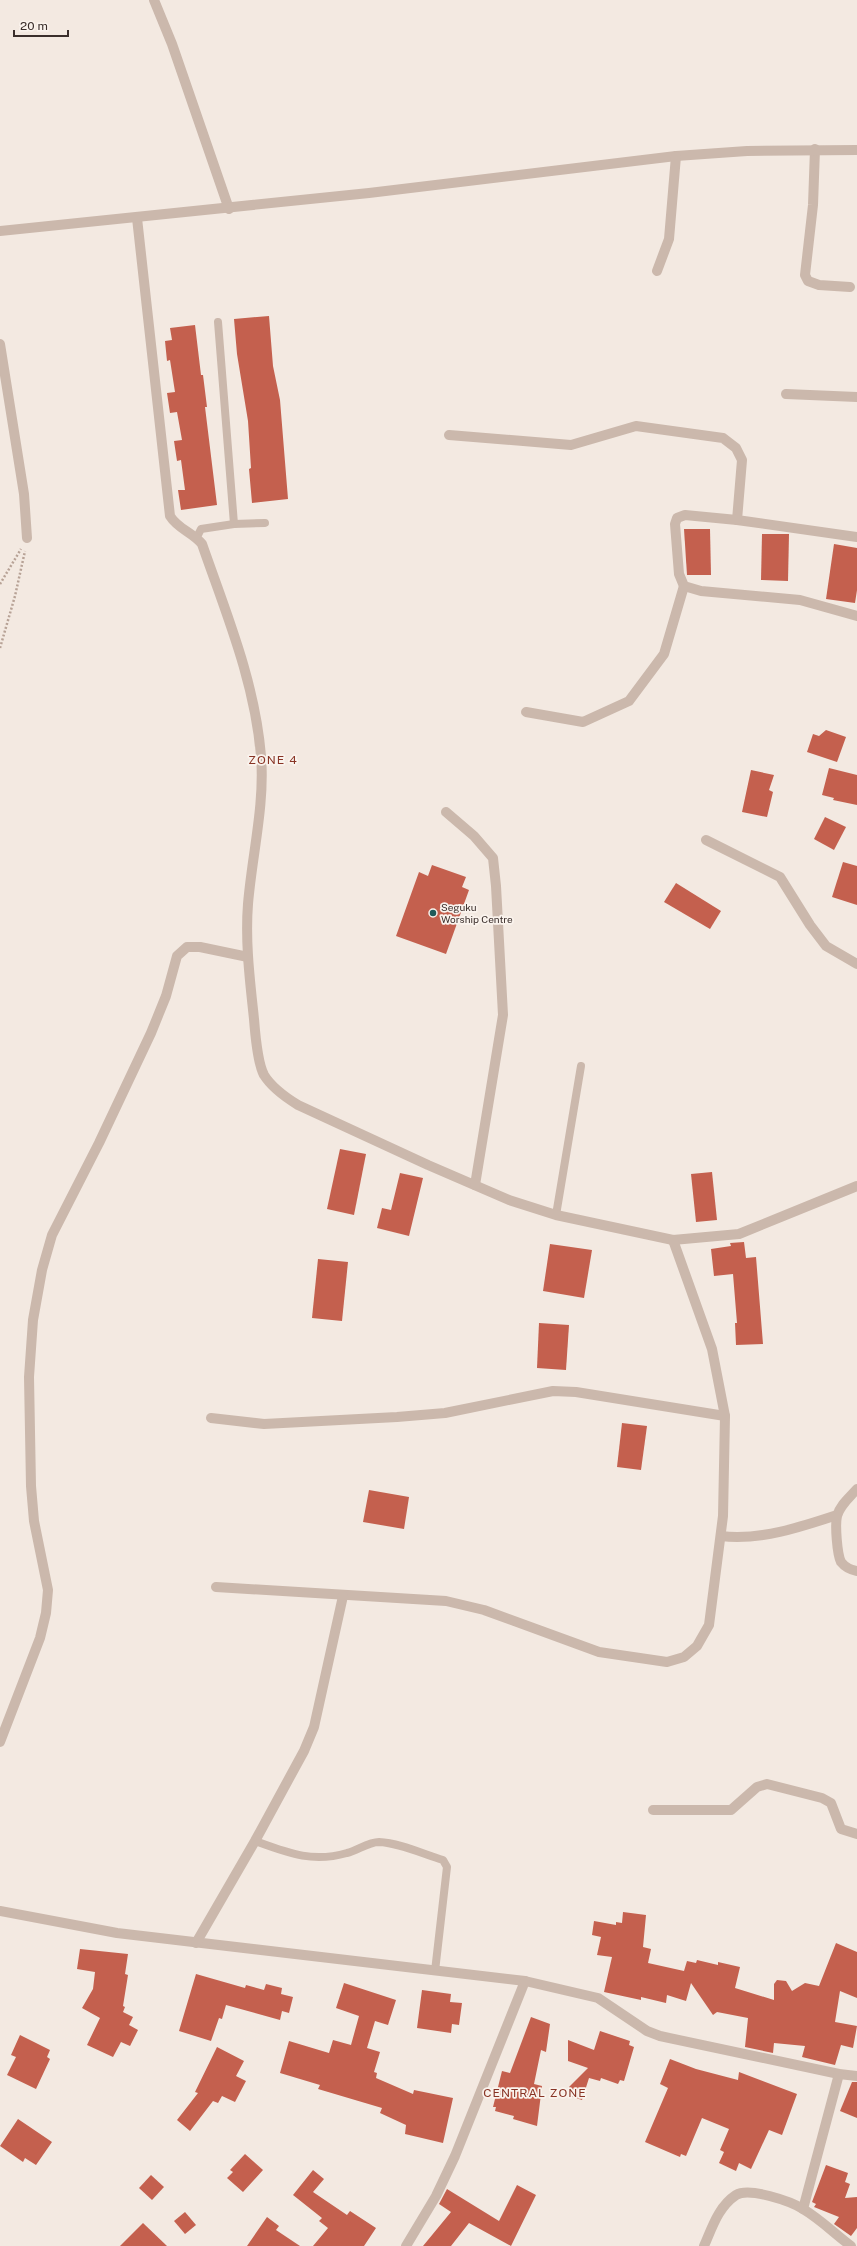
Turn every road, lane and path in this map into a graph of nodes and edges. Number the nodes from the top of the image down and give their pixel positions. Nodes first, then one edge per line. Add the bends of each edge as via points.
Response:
1 (154, 0) edge
2 (815, 149) junction
3 (857, 150) edge
4 (676, 156) junction
5 (229, 209) junction
6 (137, 218) junction
7 (0, 231) edge
8 (657, 271) dead end
9 (850, 287) dead end
10 (218, 322) dead end
11 (0, 344) edge
12 (786, 394) dead end
13 (857, 397) edge
14 (449, 435) dead end
15 (737, 520) junction
16 (265, 523) dead end
17 (234, 524) junction
18 (197, 537) junction
19 (857, 537) edge
20 (27, 538) junction
21 (0, 584) edge
22 (684, 586) junction
23 (857, 616) edge
24 (0, 648) edge
25 (526, 712) dead end
26 (446, 812) dead end
27 (706, 840) dead end
28 (248, 957) junction
29 (857, 964) edge
30 (581, 1066) dead end
31 (475, 1185) junction
32 (857, 1186) edge
33 (556, 1215) junction
34 (673, 1240) junction
35 (725, 1416) junction
36 (211, 1418) dead end
37 (857, 1489) edge
38 (837, 1516) junction
39 (721, 1536) junction
40 (857, 1571) edge
41 (216, 1587) dead end
42 (343, 1596) junction
43 (0, 1742) edge
44 (653, 1810) dead end
45 (857, 1834) edge
46 (255, 1841) junction
47 (0, 1911) edge
48 (196, 1942) junction
49 (435, 1971) junction
50 (525, 1981) junction
51 (839, 2074) junction
52 (857, 2076) edge
53 (803, 2208) junction
54 (406, 2246) edge
55 (704, 2246) edge
56 (851, 2246) edge

1 - 5 street via 172,44
2 - 3 street
2 - 4 street
2 - 9 street via 813,205 805,275 808,281 819,285
4 - 5 street
4 - 8 street via 670,239
5 - 6 street
6 - 7 street
6 - 18 street via 170,516 175,524
10 - 17 lane
11 - 20 street via 24,494
12 - 13 street
14 - 15 street via 571,445 636,426 723,438 736,448 742,460
15 - 19 street
15 - 22 street via 685,515 677,518 675,524 679,574
16 - 17 lane
17 - 18 lane via 202,528
18 - 28 street via 202,544 247,678 261,757 260,808 248,906
20 - 21 path
20 - 24 path via 15,596
22 - 23 street via 701,591 800,600
22 - 25 street via 664,654 629,701 583,722
26 - 31 street via 474,836 493,858 496,886 504,1015
27 - 29 street via 780,877 826,946
28 - 31 street via 256,1039 264,1074 279,1092 298,1105
28 - 43 street via 200,946 187,947 177,956 166,996 151,1033 52,1235 42,1270 33,1320 29,1377 34,1522 48,1590 46,1613 40,1638
30 - 33 lane
31 - 33 street via 509,1200
32 - 34 street via 740,1234
33 - 34 street
34 - 35 street via 712,1349
35 - 36 street via 576,1392 553,1391 445,1413 264,1424
35 - 39 street via 726,1470
37 - 38 street via 844,1503
38 - 39 street via 780,1531 736,1538
38 - 40 street via 836,1529 841,1562 851,1570
39 - 42 street via 709,1624 697,1646 684,1657 667,1662 599,1652 484,1610 446,1601
41 - 42 street
42 - 46 street via 314,1727 304,1752
44 - 45 street via 731,1810 757,1787 767,1784 822,1798 831,1803 842,1830
46 - 48 street
46 - 49 lane via 293,1855 326,1858 349,1853 376,1842 390,1843 443,1860 447,1867
47 - 48 street via 117,1933
48 - 49 street
49 - 50 street
50 - 51 street via 598,1998 647,2031 660,2036
50 - 54 street via 455,2156 436,2196
51 - 52 street
51 - 53 street
53 - 55 street via 754,2193 737,2194 718,2214
53 - 56 street

